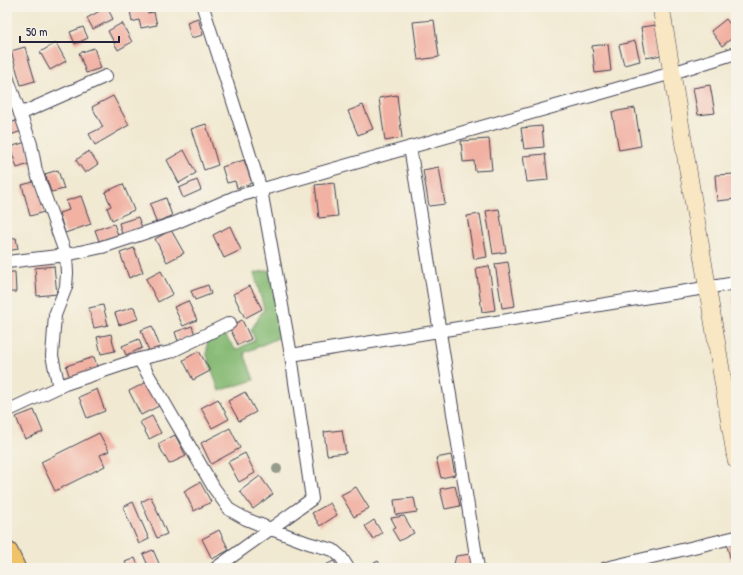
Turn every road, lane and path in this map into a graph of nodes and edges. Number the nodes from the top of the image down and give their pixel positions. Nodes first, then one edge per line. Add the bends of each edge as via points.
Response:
1 (203, 7) edge
2 (661, 7) edge
3 (736, 53) edge
4 (672, 73) junction
5 (7, 76) edge
6 (106, 76) dead end
7 (20, 114) junction
8 (410, 147) junction
9 (261, 190) junction
10 (66, 255) junction
11 (7, 262) edge
12 (736, 283) edge
13 (708, 288) junction
14 (230, 323) dead end
15 (440, 331) junction
16 (290, 355) junction
17 (139, 359) junction
18 (59, 387) junction
19 (7, 411) edge
20 (736, 460) edge
21 (271, 528) junction
22 (736, 537) edge
23 (7, 553) edge
24 (14, 568) edge
25 (216, 568) edge
26 (348, 568) edge
27 (478, 568) edge
28 (606, 568) edge

1 - 9 street
2 - 4 street
3 - 4 street
4 - 8 street
4 - 13 street
5 - 7 street
6 - 7 street
7 - 10 street via 36,171
8 - 9 street
8 - 15 street
9 - 10 street via 235,197 175,223 102,247
9 - 16 street
10 - 11 street
10 - 18 street via 68,273 66,287 55,315 52,356
12 - 13 street
13 - 15 street
13 - 20 street
14 - 17 street via 170,352
15 - 16 street
15 - 27 street
16 - 21 street via 312,499
17 - 18 street
17 - 21 street via 214,488 230,510
18 - 19 street
21 - 25 street
21 - 26 street via 333,550
22 - 28 street
23 - 24 highway

